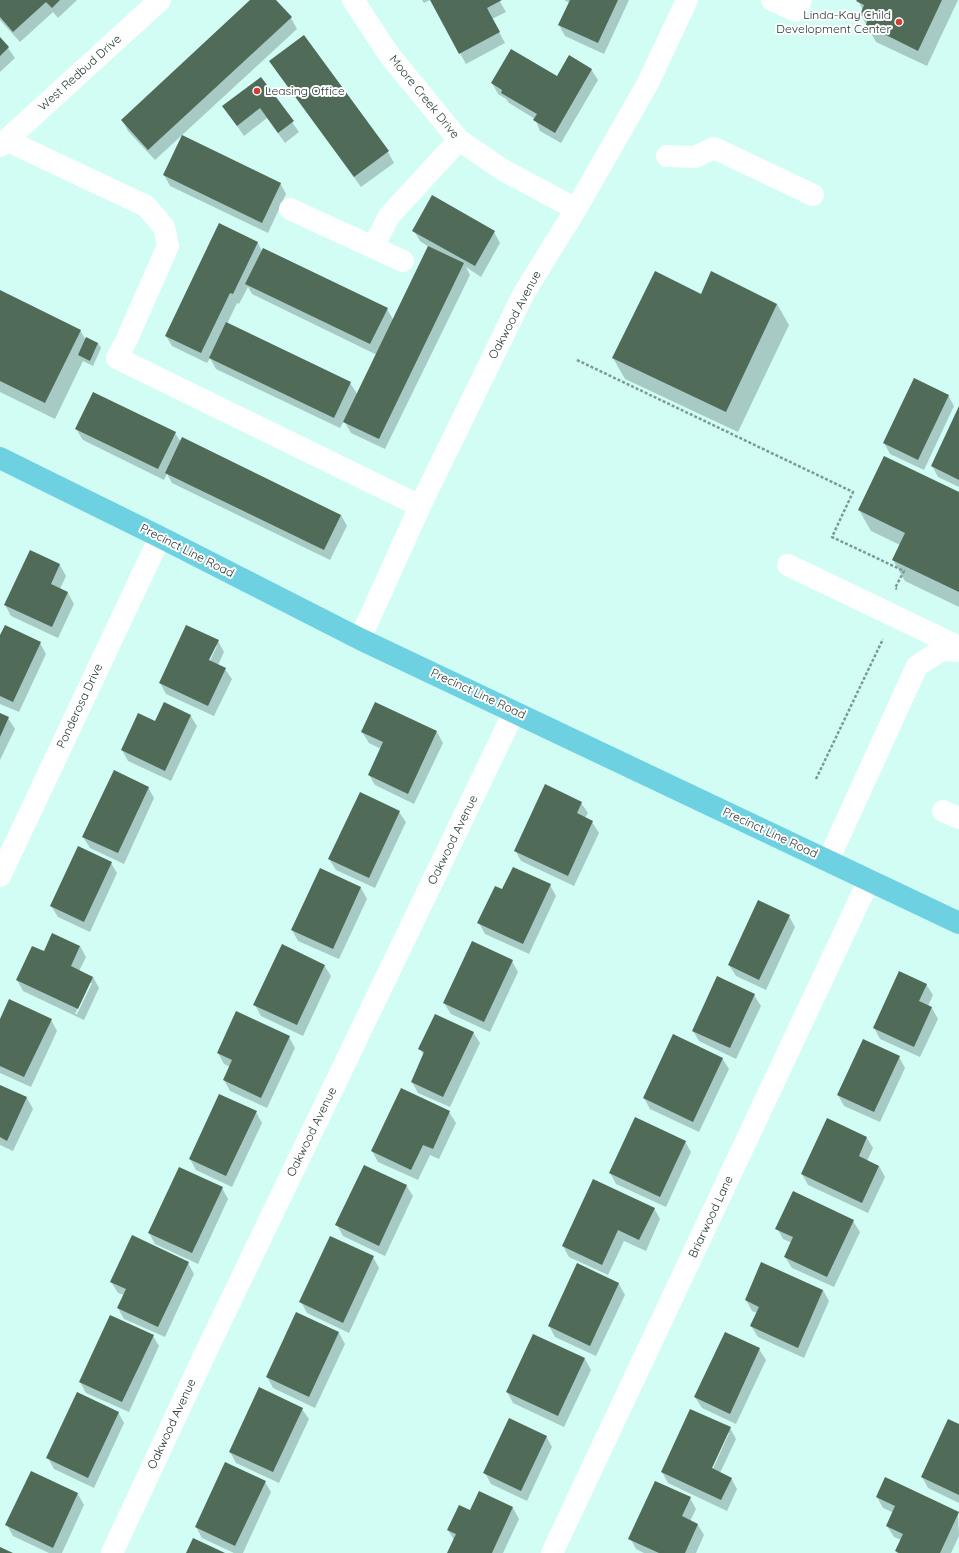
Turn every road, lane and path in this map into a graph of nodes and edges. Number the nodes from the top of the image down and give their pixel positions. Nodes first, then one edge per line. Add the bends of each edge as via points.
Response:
1 (160, 0) edge
2 (353, 0) edge
3 (687, 0) edge
4 (772, 0) edge
5 (801, 0) edge
6 (459, 140) junction
7 (3, 143) edge
8 (667, 156) dead end
9 (813, 195) dead end
10 (290, 209) dead end
11 (576, 209) junction
12 (373, 247) junction
13 (403, 261) dead end
14 (577, 360) dead end
15 (0, 458) edge
16 (420, 506) junction
17 (160, 537) junction
18 (788, 566) dead end
19 (900, 590) dead end
20 (886, 633) dead end
21 (360, 639) junction
22 (959, 647) edge
23 (959, 651) edge
24 (514, 712) junction
25 (816, 779) dead end
26 (828, 861) junction
27 (0, 876) edge
28 (869, 880) junction
29 (959, 923) edge
30 (112, 1553) edge
31 (552, 1553) edge

1 - 7 street, West Redbud Drive
2 - 6 street, Moore Creek Drive via 390,56
3 - 11 street, Oakwood Avenue via 648,83
4 - 5 street via 796,11
6 - 11 street, Moore Creek Drive via 503,170
6 - 12 street via 389,216
7 - 16 street via 146,206 164,227 168,246 117,358
8 - 9 street via 695,157 714,148
10 - 12 street
11 - 16 street, Oakwood Avenue via 524,293
12 - 13 street
14 - 19 path via 853,492 832,537 904,572 895,588
15 - 17 main road, Precinct Line Road
16 - 21 street, Oakwood Avenue
17 - 21 main road, Precinct Line Road
17 - 27 street, Ponderosa Drive
18 - 22 street
20 - 25 path
21 - 24 main road, Precinct Line Road
23 - 26 street via 942,650 917,666
24 - 26 main road, Precinct Line Road
24 - 30 street, Oakwood Avenue
26 - 28 main road, Precinct Line Road
28 - 29 main road, Precinct Line Road
28 - 31 street, Briarwood Lane

